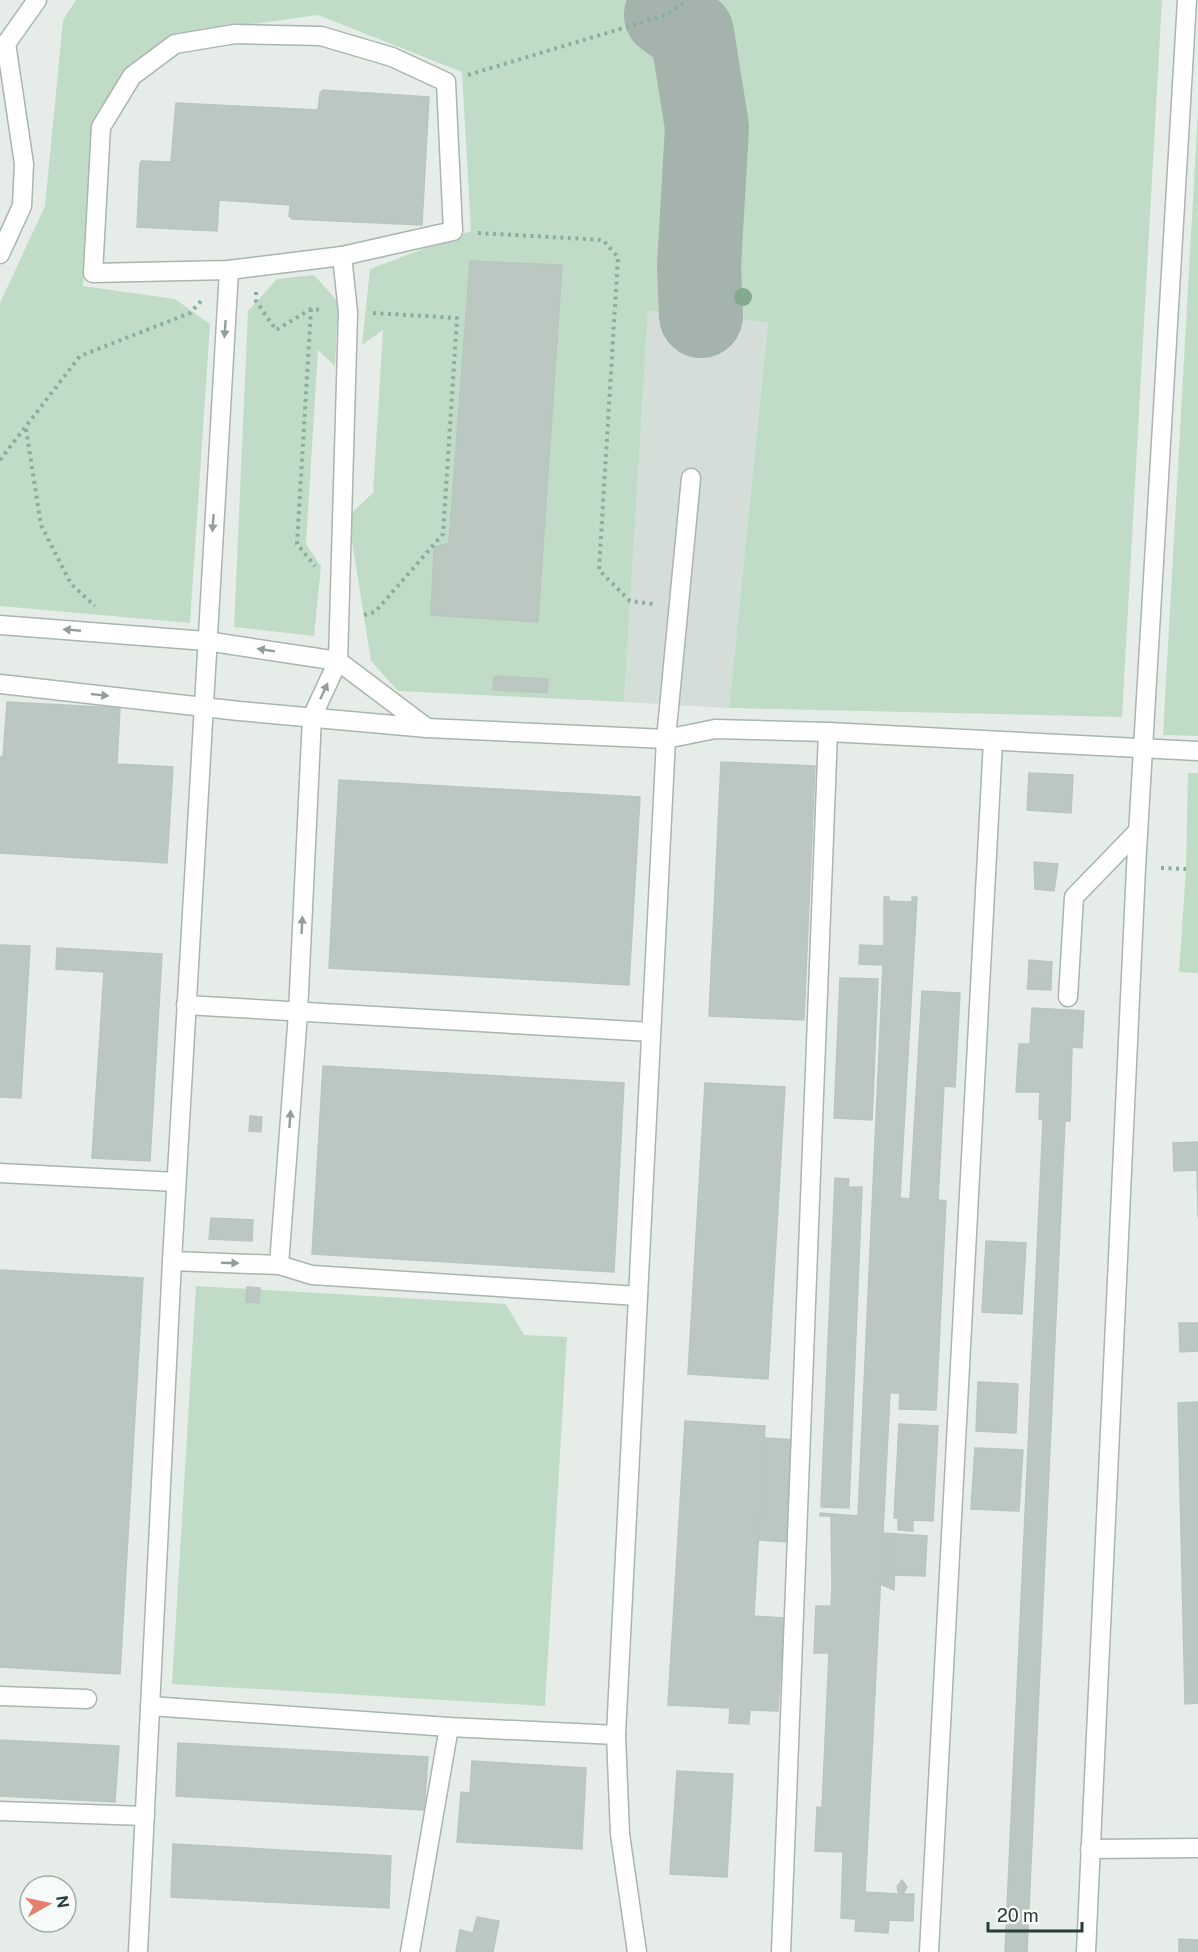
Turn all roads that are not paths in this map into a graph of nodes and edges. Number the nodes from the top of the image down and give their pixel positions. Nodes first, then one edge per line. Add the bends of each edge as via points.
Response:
1 (37, 0) edge
2 (1188, 0) edge
3 (3, 48) edge
4 (0, 254) edge
5 (342, 256) junction
6 (229, 270) junction
7 (691, 478) dead end
8 (0, 624) edge
9 (206, 641) junction
10 (338, 661) junction
11 (0, 684) edge
12 (204, 706) junction
13 (312, 717) junction
14 (427, 728) junction
15 (828, 732) junction
16 (666, 739) junction
17 (993, 741) junction
18 (1143, 748) junction
19 (1198, 751) edge
20 (1138, 831) junction
21 (1068, 997) dead end
22 (186, 1005) junction
23 (298, 1013) junction
24 (651, 1032) junction
25 (0, 1173) edge
26 (176, 1182) junction
27 (172, 1261) junction
28 (279, 1265) junction
29 (638, 1296) junction
30 (0, 1696) edge
31 (87, 1699) dead end
32 (150, 1706) junction
33 (449, 1727) junction
34 (616, 1735) junction
35 (0, 1811) edge
36 (145, 1816) junction
37 (1198, 1848) edge
38 (1090, 1849) junction
39 (138, 1952) edge
40 (410, 1952) edge
41 (637, 1952) edge
42 (781, 1952) edge
43 (929, 1952) edge
44 (1086, 1952) edge

1 - 3 lane
2 - 18 lane
3 - 4 lane via 24,164 22,206
5 - 6 lane
5 - 6 lane via 453,231 446,82 392,57 321,36 235,34 175,44 132,76 101,127 93,273
5 - 10 lane via 348,312
6 -> 9 lane
7 - 16 lane
9 -> 8 lane
10 -> 9 lane
9 - 12 lane
13 -> 10 lane
10 - 14 lane
11 -> 12 lane
12 - 13 lane
12 - 22 lane
13 - 14 lane
23 -> 13 lane
14 - 16 lane
15 - 16 lane via 715,729
15 - 17 lane
15 - 42 lane
16 - 24 lane
17 - 18 lane
17 - 43 lane
18 - 19 lane
18 - 20 lane
20 - 21 lane via 1074,897
20 - 38 lane
22 - 23 lane
22 - 26 lane
23 - 24 lane
28 -> 23 lane
24 - 29 lane
25 - 26 lane
26 - 27 lane
27 -> 28 lane
27 - 32 lane
28 - 29 lane via 312,1275
29 - 34 lane
30 - 31 lane
32 - 33 lane
32 - 36 lane
33 - 34 lane
33 - 40 lane
34 - 41 lane via 620,1834
35 - 36 lane
36 - 39 lane
37 - 38 lane
38 - 44 lane

